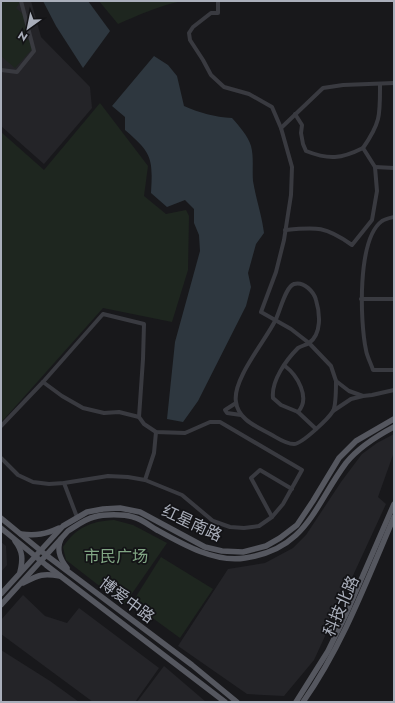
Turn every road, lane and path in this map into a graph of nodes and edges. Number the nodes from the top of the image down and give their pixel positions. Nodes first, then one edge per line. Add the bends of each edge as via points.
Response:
1 (22, 1) edge
2 (218, 1) edge
3 (1, 70) edge
4 (394, 83) edge
5 (380, 84) junction
6 (295, 114) junction
7 (281, 128) junction
8 (362, 148) junction
9 (375, 167) junction
10 (394, 168) edge
11 (394, 217) edge
12 (372, 220) junction
13 (383, 221) junction
14 (285, 230) junction
15 (362, 299) junction
16 (394, 299) edge
17 (276, 320) junction
18 (309, 343) junction
19 (285, 366) junction
20 (394, 370) edge
21 (336, 381) junction
22 (43, 382) junction
23 (394, 390) edge
24 (362, 396) junction
25 (236, 403) junction
26 (334, 411) junction
27 (298, 412) junction
28 (241, 415) junction
29 (139, 416) junction
30 (394, 419) edge
31 (1, 426) edge
32 (394, 426) edge
33 (316, 428) junction
34 (394, 430) edge
35 (156, 432) junction
36 (383, 433) junction
37 (1, 458) edge
38 (146, 480) junction
39 (64, 483) junction
40 (292, 489) junction
41 (394, 504) edge
42 (77, 517) junction
43 (272, 517) junction
44 (394, 517) edge
45 (1, 518) edge
46 (63, 526) junction
47 (1, 528) edge
48 (7, 532) junction
49 (21, 534) junction
50 (62, 538) junction
51 (40, 550) junction
52 (46, 555) junction
53 (35, 556) junction
54 (41, 561) junction
55 (20, 572) junction
56 (70, 573) junction
57 (61, 576) junction
58 (19, 585) junction
59 (1, 594) edge
60 (1, 605) edge
61 (225, 702) edge
62 (237, 702) edge
63 (296, 702) edge
64 (303, 702) edge

1 - 3 street via 34,51 17,72
2 - 7 street via 218,13 211,13 193,26 189,33 190,40 211,75 224,87 249,94 272,107
4 - 5 street
5 - 6 street via 322,88
5 - 8 street via 380,113 377,125
6 - 7 street
6 - 8 street via 302,124 301,133 306,151 319,157 336,158
7 - 14 street via 292,167 291,195
8 - 9 street
9 - 10 street
9 - 12 street via 377,191
11 - 13 street
12 - 13 street
12 - 14 street via 352,246 325,229
13 - 15 street via 374,230 364,263
14 - 17 street via 276,272 261,312
15 - 16 street
15 - 20 street via 365,345 374,370
17 - 18 street
17 - 18 street via 289,288 301,284 311,290 317,302 319,320 314,338
17 - 25 street via 241,378 235,394
18 - 19 street via 299,347
18 - 21 street via 331,366
19 - 27 street via 292,371 302,390 303,401
19 - 27 street via 275,382 273,398 281,406
21 - 24 street
21 - 26 street
22 - 29 street via 83,408
22 - 29 street via 103,314 144,324
22 - 31 street
23 - 24 street
24 - 26 street via 351,399
25 - 28 street
25 - 28 street via 225,410 227,413
26 - 33 street
27 - 33 street
28 - 33 street via 289,444 302,442
29 - 35 street via 144,424
30 - 42 main road, 红星南路 via 356,441 339,458 296,525 266,546 243,552 222,552 205,547 140,512 120,508 87,512
32 - 36 main road, 红星南路
34 - 36 main road
35 - 38 street via 154,453
35 - 40 street via 185,433 210,422 220,422 302,470
36 - 50 main road, 红星南路 via 362,447 347,463 300,532 284,546 267,553 244,559 204,554 134,517 120,515 94,517 68,531
37 - 39 street via 18,475 33,482
38 - 39 street via 108,476
38 - 43 street via 182,495 213,521 230,527 259,526
39 - 42 street
40 - 43 street
40 - 43 street via 260,470 251,478
41 - 63 main road via 328,651
42 - 46 main road, 红星南路
44 - 64 main road, 科技北路 via 338,645
45 - 49 main road, 博爱中路
46 - 49 main road via 46,534
46 - 51 main road, 红星南路
47 - 48 main road, 博爱中路
48 - 53 main road, 博爱中路
48 - 55 main road via 22,552
49 - 51 main road, 博爱中路
50 - 52 main road, 红星南路
50 - 56 main road via 59,554
51 - 52 main road, 博爱中路
51 - 53 main road, 红星南路
52 - 54 main road, 红星南路
52 - 56 main road, 博爱中路
53 - 54 main road, 博爱中路
53 - 55 main road, 红星南路
54 - 57 main road, 博爱中路
54 - 58 main road, 红星南路
55 - 59 main road, 红星南路
56 - 62 main road, 博爱中路
57 - 58 main road via 39,575
57 - 61 main road, 博爱中路
58 - 60 main road, 红星南路

